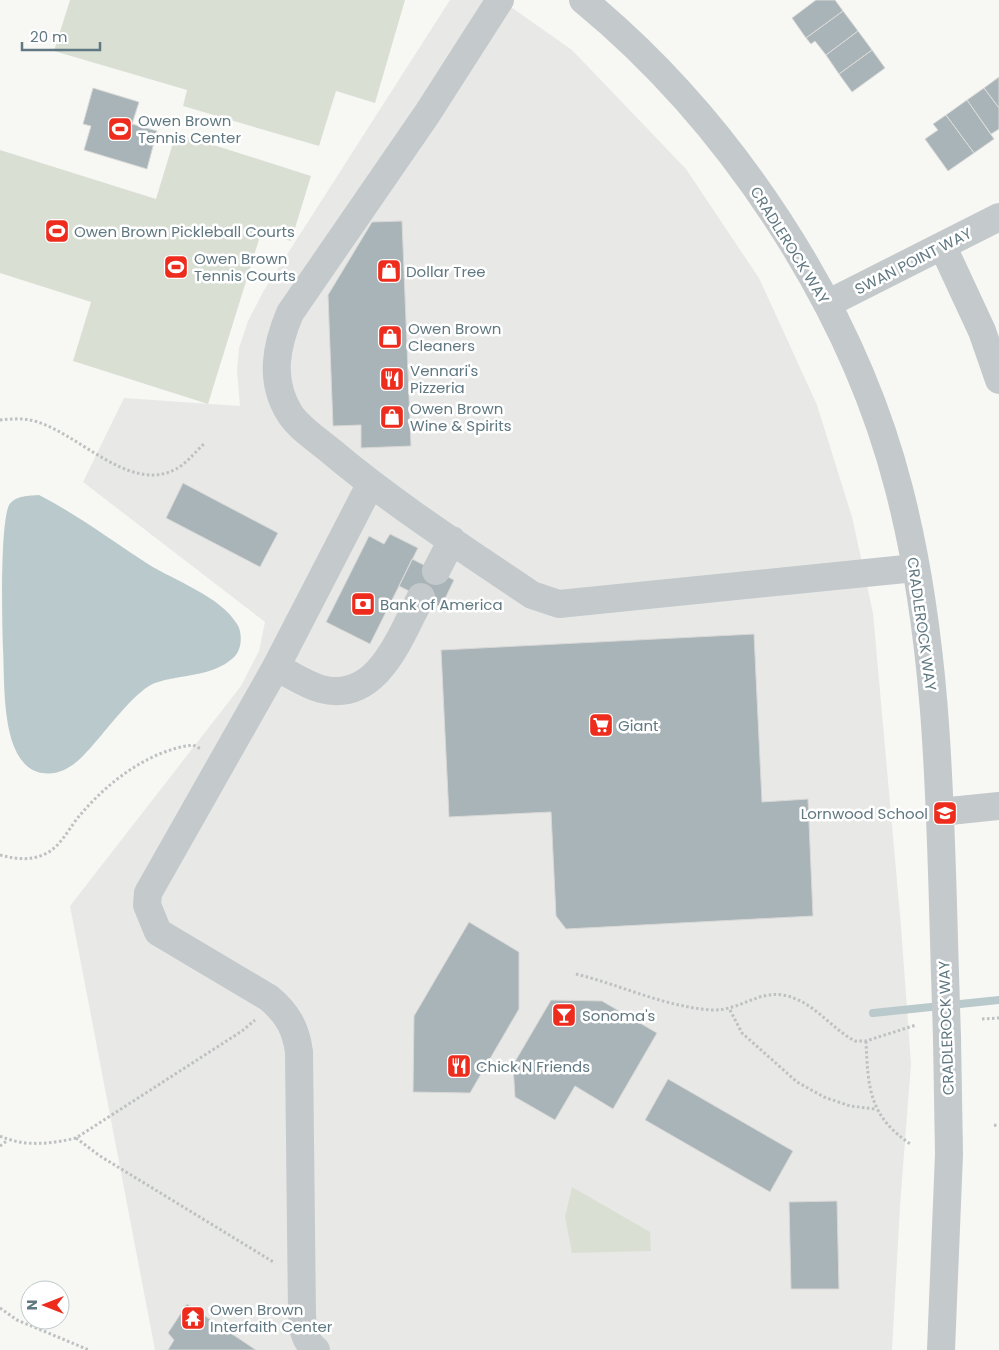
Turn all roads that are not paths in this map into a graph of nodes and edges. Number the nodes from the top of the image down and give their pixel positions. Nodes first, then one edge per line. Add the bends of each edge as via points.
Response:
1 (500, 0) edge
2 (583, 0) edge
3 (999, 217) edge
4 (943, 247) junction
5 (828, 304) junction
6 (999, 380) edge
7 (370, 484) junction
8 (452, 540) junction
9 (915, 568) junction
10 (436, 571) dead end
11 (421, 597) dead end
12 (276, 667) junction
13 (999, 806) edge
14 (940, 812) junction
15 (316, 1350) edge
16 (941, 1350) edge

1 - 7 street via 427,114 290,313 279,338 276,378 290,414
2 - 5 street, CRADLEROCK WAY via 658,68 706,122 781,225
3 - 4 street, SWAN POINT WAY
4 - 5 street, SWAN POINT WAY
4 - 6 street via 982,331
5 - 9 street, CRADLEROCK WAY via 883,437 899,490
7 - 8 street
7 - 12 street
8 - 9 street via 532,595 559,604
8 - 10 street
9 - 14 street, CRADLEROCK WAY via 934,712
11 - 12 street via 383,667 373,679 361,686 332,691 319,689
12 - 15 street via 148,893 147,905 158,932 269,998 282,1009 297,1037 303,1331 308,1344
13 - 14 street
14 - 16 street, CRADLEROCK WAY, bridge via 948,1154

